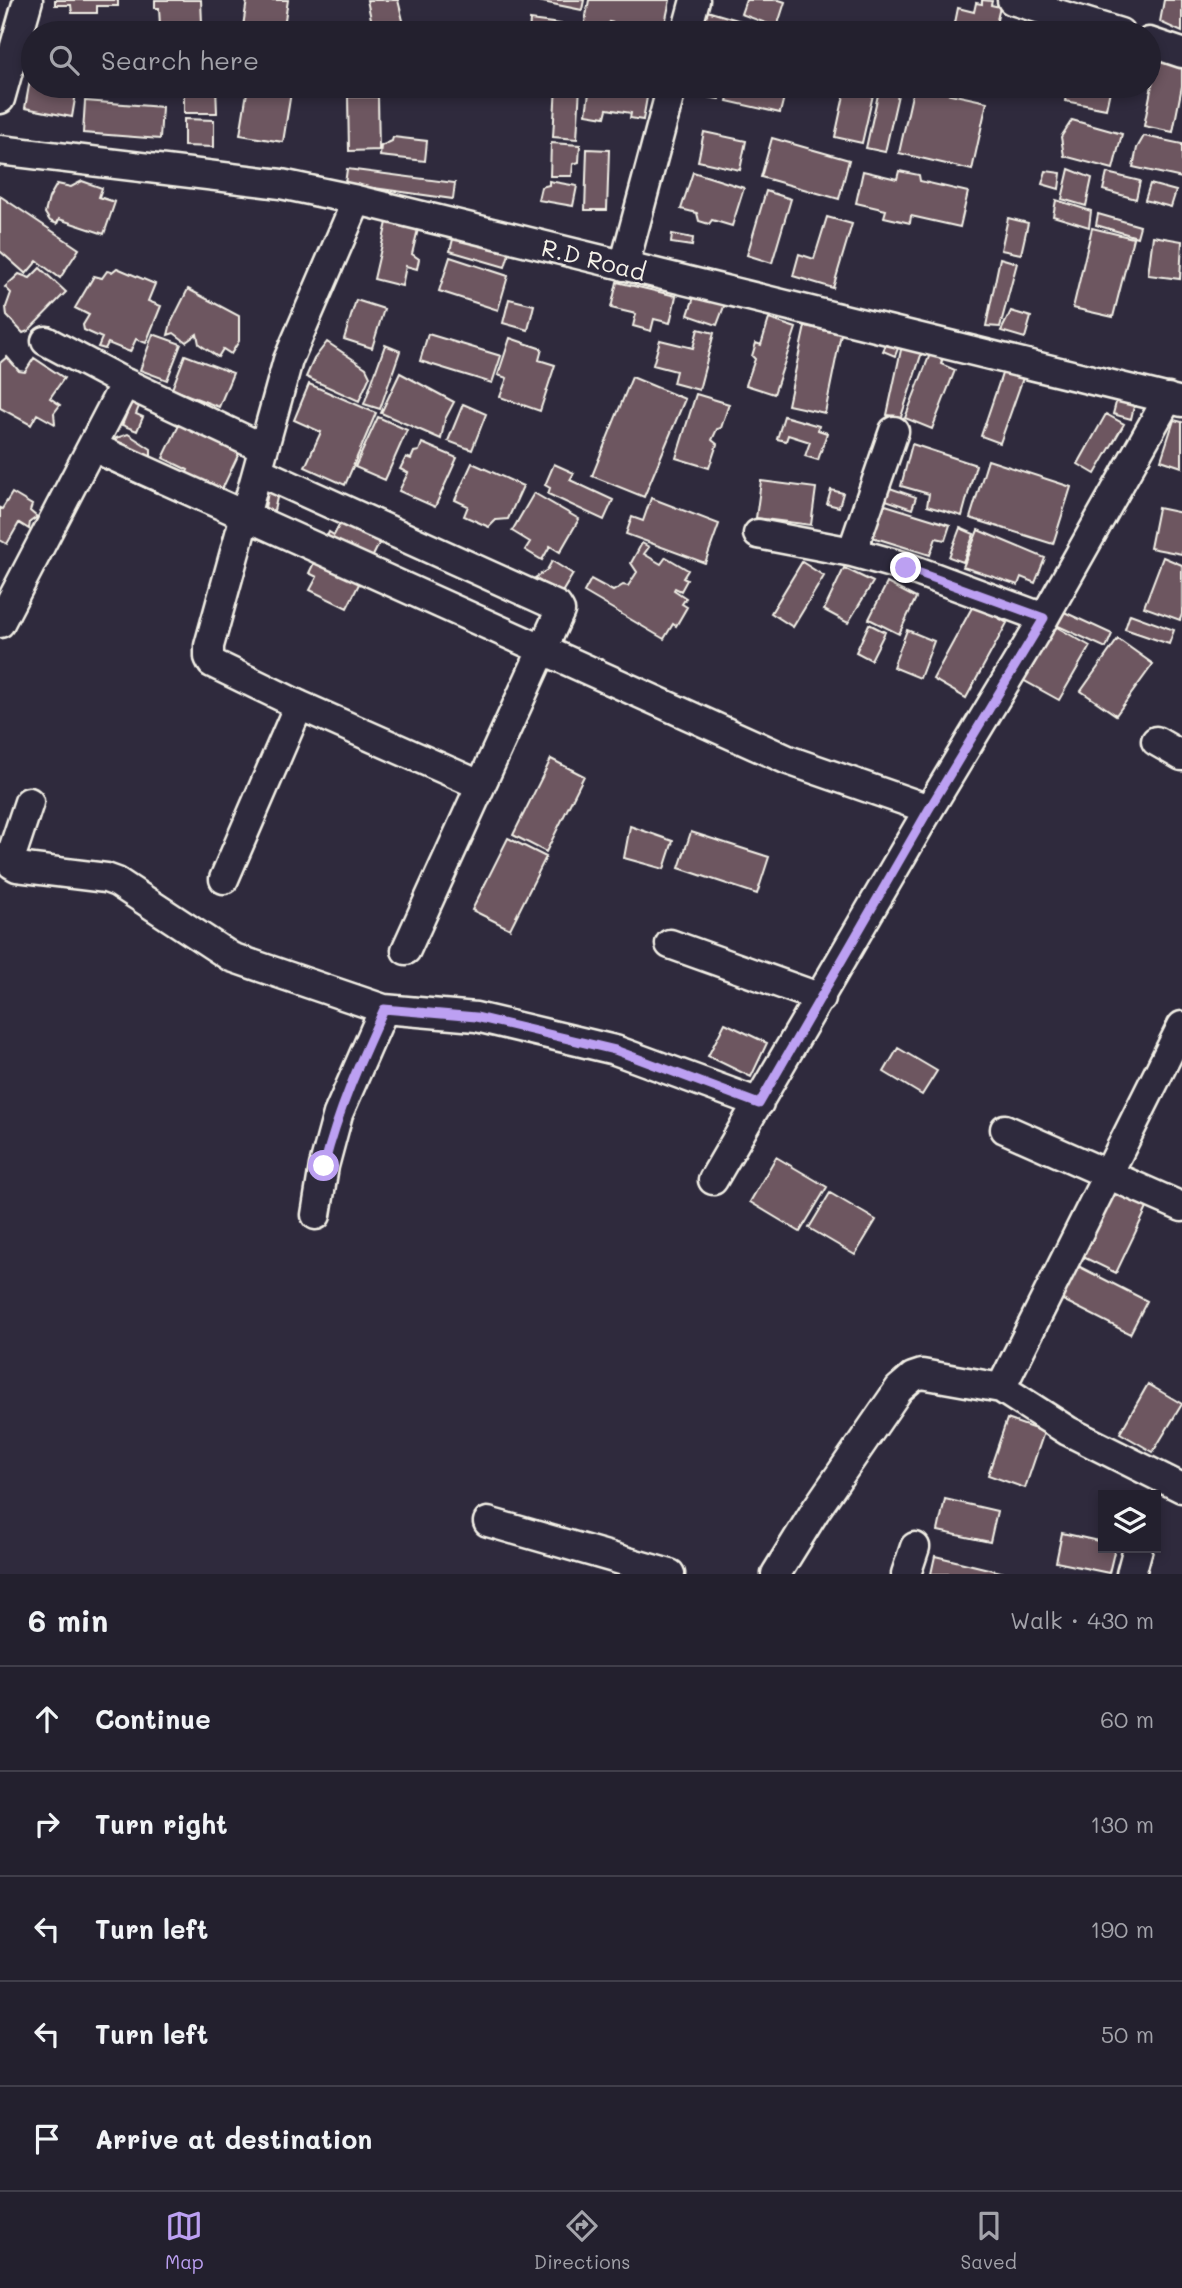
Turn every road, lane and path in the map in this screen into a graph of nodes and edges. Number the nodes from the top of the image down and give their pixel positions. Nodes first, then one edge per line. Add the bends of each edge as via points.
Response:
1 (28, 0) edge
2 (695, 0) edge
3 (1012, 0) edge
4 (1045, 4) edge
5 (22, 21) edge
6 (689, 21) edge
7 (1089, 21) edge
8 (21, 25) edge
9 (1161, 47) edge
10 (1182, 53) edge
11 (669, 98) edge
12 (0, 99) edge
13 (0, 150) edge
14 (357, 200) junction
15 (624, 266) junction
16 (46, 341) dead end
17 (125, 383) junction
18 (1175, 400) edge
19 (894, 431) dead end
20 (104, 452) dead end
21 (260, 460) junction
22 (758, 534) dead end
23 (852, 552) junction
24 (1044, 618) junction
25 (0, 623) edge
26 (299, 705) junction
27 (1156, 741) dead end
28 (1182, 756) edge
29 (480, 785) junction
30 (29, 802) dead end
31 (929, 809) junction
32 (6, 869) edge
33 (224, 879) dead end
34 (670, 944) dead end
35 (406, 950) dead end
36 (821, 998) junction
37 (384, 1009) junction
38 (1182, 1026) edge
39 (759, 1104) junction
40 (1005, 1129) dead end
41 (1109, 1173) junction
42 (713, 1180) dead end
43 (1182, 1207) edge
44 (316, 1215) dead end
45 (1001, 1388) junction
46 (1166, 1487) edge
47 (488, 1522) dead end
48 (915, 1547) dead end
49 (1137, 1553) edge
50 (670, 1574) edge
51 (776, 1574) edge
52 (906, 1574) edge
53 (1131, 1574) edge

1 - 5 street
2 - 6 street
3 - 4 street
4 - 7 street
8 - 12 street
9 - 10 street
11 - 15 street
13 - 14 street, R.D Road via 281,184
14 - 15 street, R.D Road
14 - 21 street via 288,360
15 - 18 street, R.D Road
16 - 17 street
17 - 21 street
17 - 25 street
18 - 24 street
19 - 23 street
20 - 31 street via 788,760
21 - 26 street via 209,657 212,663
21 - 29 street via 557,606 560,611
22 - 23 street
23 - 24 street
24 - 31 street
26 - 29 street
26 - 33 street
27 - 28 street
29 - 35 street
30 - 32 street
31 - 36 street
32 - 37 street via 117,882 230,957
34 - 36 street
36 - 39 street
37 - 39 street via 476,1017 615,1050
37 - 44 street via 338,1114
38 - 41 street
39 - 42 street
40 - 41 street
41 - 43 street
41 - 45 street
45 - 46 street
45 - 51 street via 922,1374 912,1377 815,1511
47 - 50 street
48 - 52 street
49 - 53 street

